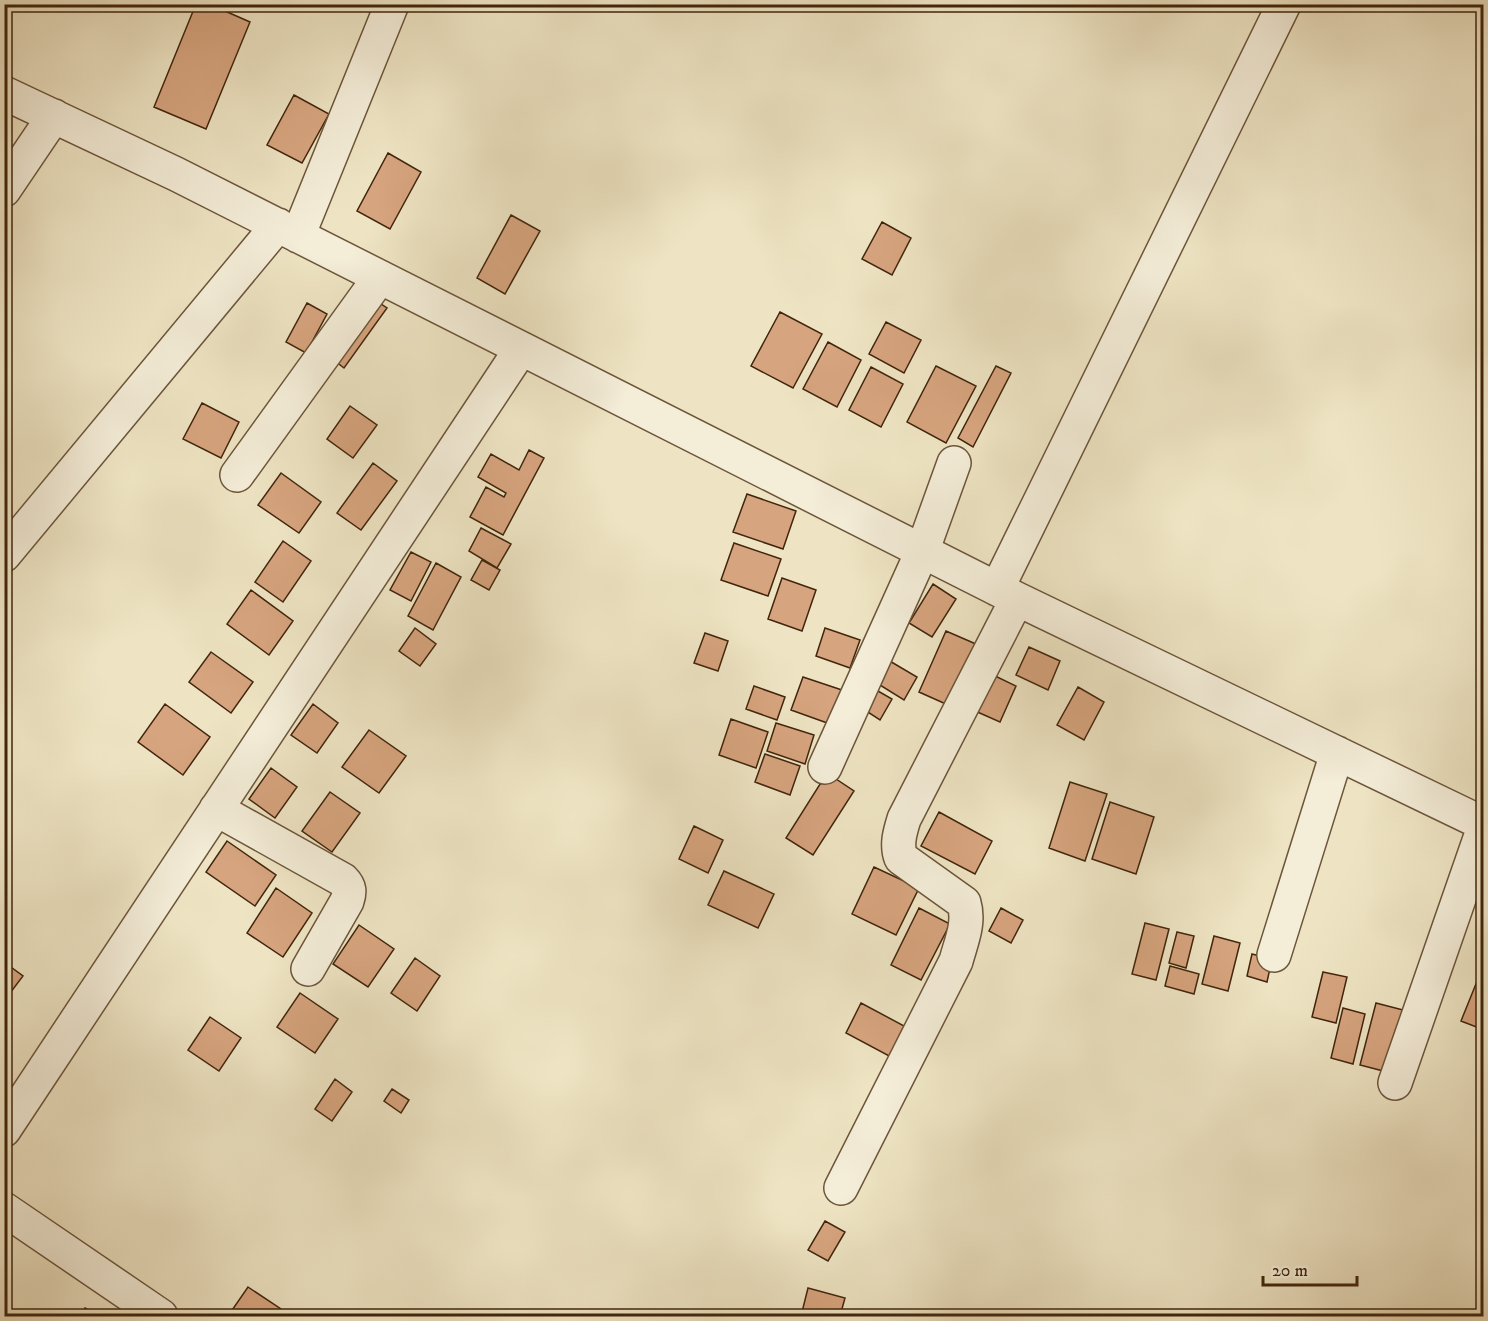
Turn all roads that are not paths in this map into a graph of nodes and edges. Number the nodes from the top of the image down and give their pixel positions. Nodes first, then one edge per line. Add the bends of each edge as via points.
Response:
1 (392, 4) edge
2 (1284, 4) edge
3 (4, 93) edge
4 (54, 116) junction
5 (4, 190) edge
6 (288, 231) junction
7 (380, 277) junction
8 (521, 349) junction
9 (954, 463) dead end
10 (237, 475) dead end
11 (922, 552) junction
12 (4, 555) edge
13 (1007, 594) junction
14 (1337, 753) junction
15 (825, 767) dead end
16 (216, 809) junction
17 (1484, 825) edge
18 (1275, 955) dead end
19 (308, 969) dead end
20 (1395, 1083) dead end
21 (4, 1130) edge
22 (842, 1188) dead end
23 (4, 1209) edge
24 (161, 1317) edge

1 - 6 street
2 - 13 street
3 - 4 street
4 - 5 street
4 - 6 street
6 - 7 street
6 - 12 street
7 - 8 street
7 - 10 street
8 - 11 street
8 - 16 street
9 - 11 street
11 - 13 street
11 - 15 street
13 - 14 street
13 - 22 street via 902,826 898,851 901,858 960,898 967,912 965,931 956,962
14 - 17 street
14 - 18 street
16 - 19 street via 348,885 347,901
16 - 21 street
17 - 20 street
23 - 24 street

